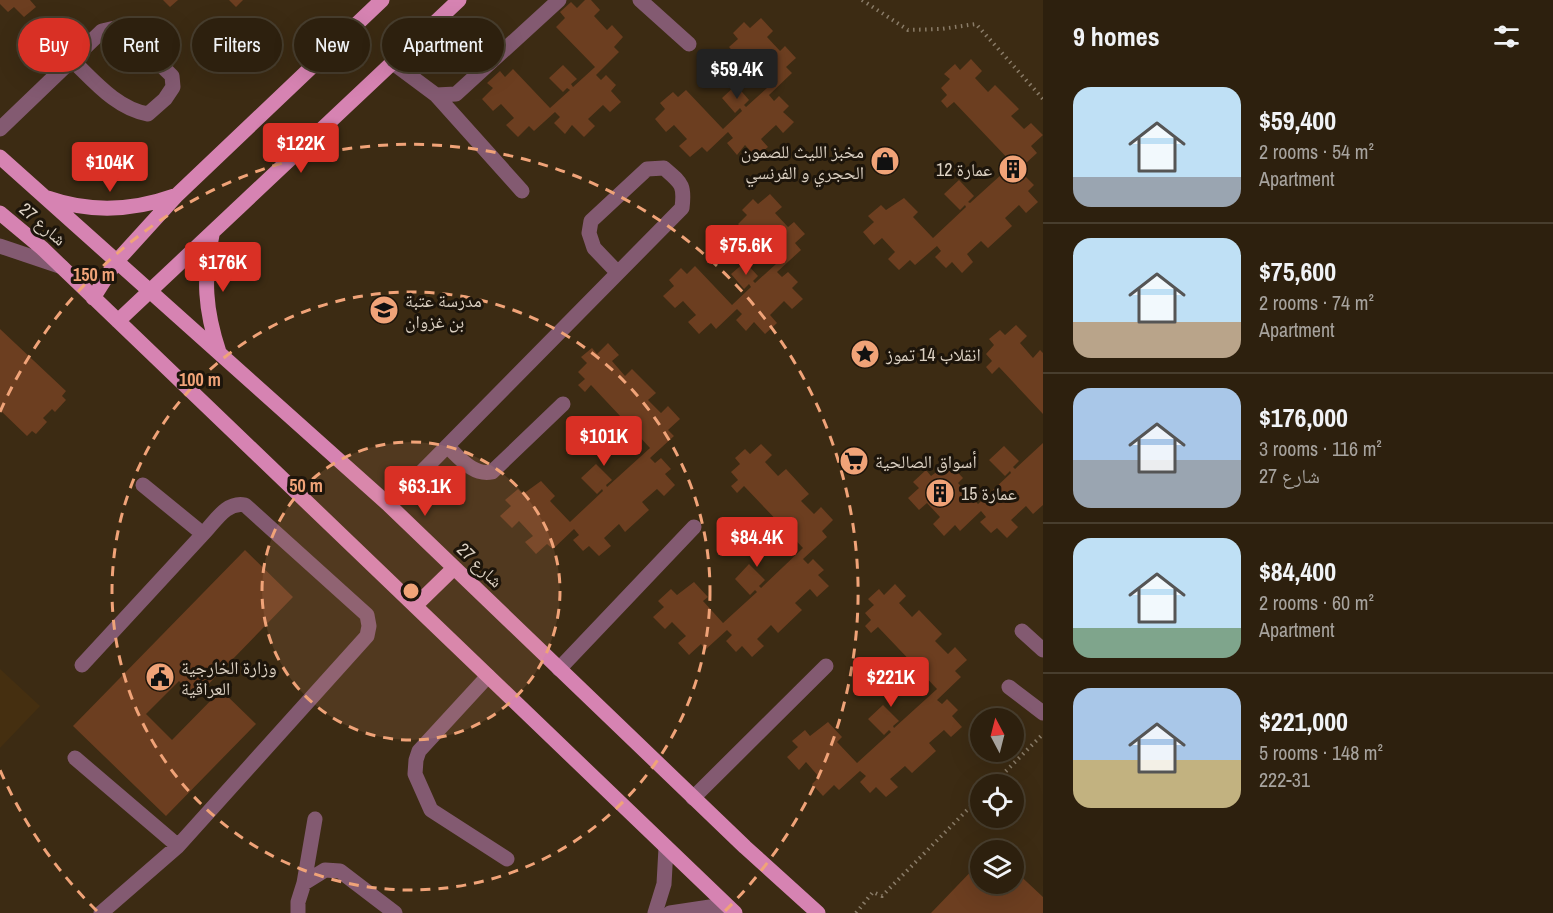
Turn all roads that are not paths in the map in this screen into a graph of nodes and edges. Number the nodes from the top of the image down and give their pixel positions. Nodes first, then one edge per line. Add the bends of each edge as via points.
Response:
1 (382, 0) edge
2 (459, 0) edge
3 (559, 0) edge
4 (640, 0) edge
5 (440, 18) edge
6 (689, 44) dead end
7 (72, 60) joint
8 (59, 72) edge
9 (384, 72) edge
10 (405, 72) edge
11 (436, 95) junction
12 (0, 129) edge
13 (0, 157) edge
14 (522, 191) dead end
15 (177, 195) junction
16 (42, 196) junction
17 (0, 213) edge
18 (212, 235) junction
19 (0, 246) edge
20 (116, 262) junction
21 (62, 267) junction
22 (617, 272) junction
23 (150, 291) junction
24 (93, 297) junction
25 (118, 321) junction
26 (219, 352) junction
27 (562, 404) dead end
28 (447, 446) junction
29 (143, 484) dead end
30 (389, 505) junction
31 (694, 527) dead end
32 (203, 534) junction
33 (454, 568) junction
34 (415, 606) junction
35 (1022, 631) dead end
36 (1043, 650) edge
37 (82, 665) dead end
38 (826, 666) dead end
39 (559, 669) junction
40 (488, 676) junction
41 (1009, 687) dead end
42 (1043, 713) edge
43 (75, 758) dead end
44 (693, 798) junction
45 (315, 819) dead end
46 (178, 846) junction
47 (666, 848) junction
48 (507, 859) dead end
49 (304, 883) junction
50 (732, 910) edge
51 (101, 913) edge
52 (298, 913) edge
53 (395, 913) edge
54 (655, 913) edge
55 (670, 913) edge
56 (818, 913) edge

1 - 15 main road
2 - 5 main road
3 - 11 street via 456,94
4 - 6 street
7 - 7 street via 102,31 115,28 126,31 172,76 173,87 148,114 135,112
8 - 12 street
9 - 18 main road
10 - 11 street
11 - 14 street
13 - 16 main road, شارع 27
15 - 16 main road via 144,206 110,209 64,204
15 - 20 main road
16 - 20 main road, شارع 27
17 - 21 main road, شارع 27
18 - 23 main road
18 - 26 main road via 207,258 207,306
19 - 21 street
20 - 23 main road, شارع 27
20 - 24 main road
21 - 24 main road, شارع 27
22 - 22 street via 682,208 684,192 679,181 664,168 647,169 591,221 589,233 594,248
22 - 28 street
23 - 25 main road
23 - 26 main road, شارع 27
24 - 25 main road, شارع 27
25 - 34 main road, شارع 27
26 - 30 main road, شارع 27
27 - 28 street via 492,472 474,471
28 - 30 street
29 - 32 street
30 - 33 main road, شارع 27
31 - 39 street
32 - 37 street
32 - 46 street via 229,506 245,505 367,615 369,626 367,636
33 - 34 main road
33 - 39 main road, شارع 27
34 - 40 main road, شارع 27
35 - 36 street
38 - 44 street
39 - 44 main road, شارع 27
40 - 47 main road, شارع 27
40 - 48 street via 419,751 415,774 430,810
41 - 42 street
43 - 46 street
44 - 56 main road, شارع 27
45 - 49 street
46 - 51 street
47 - 50 main road, شارع 27
47 - 54 street via 664,884
49 - 52 street
49 - 53 street via 325,870 340,870
50 - 55 street via 710,907

